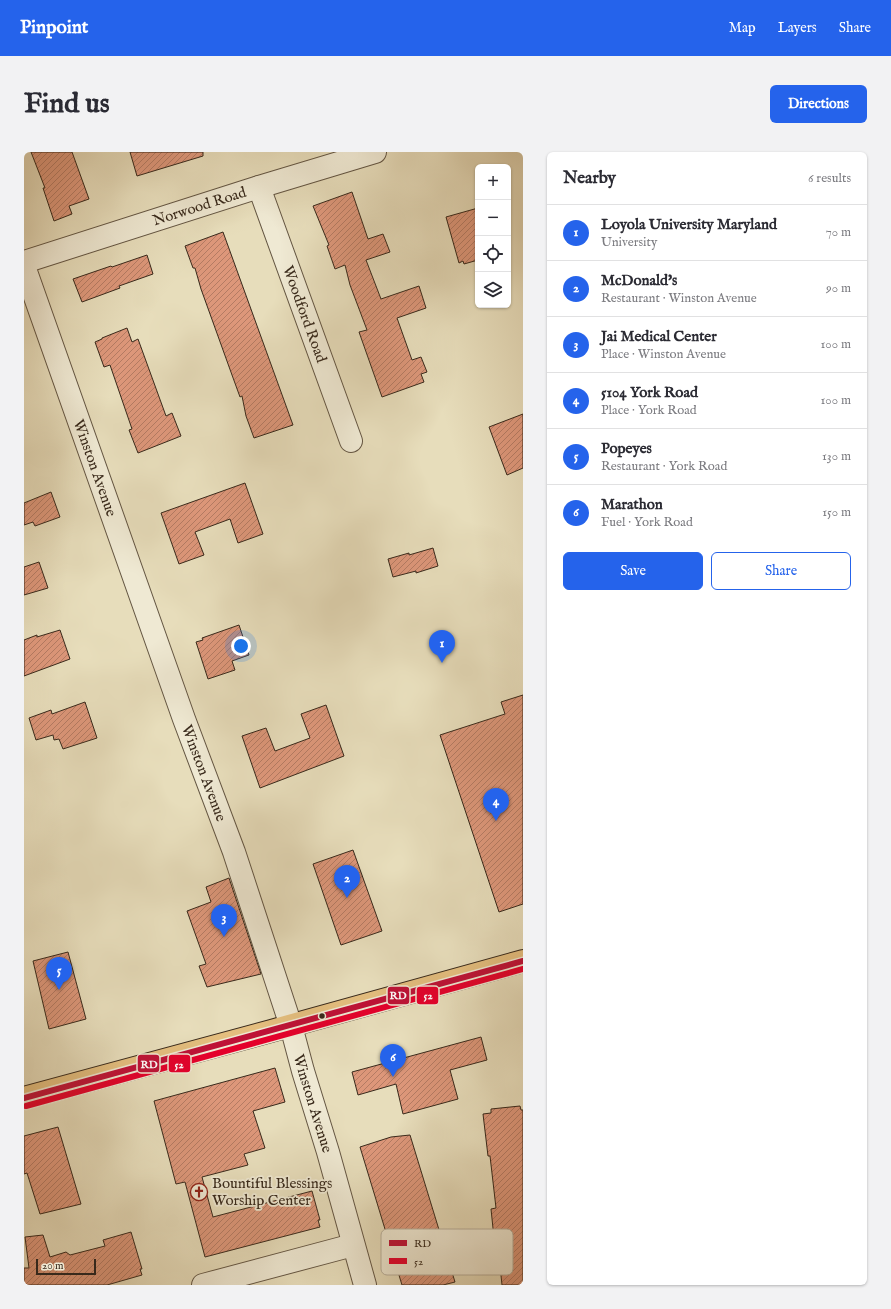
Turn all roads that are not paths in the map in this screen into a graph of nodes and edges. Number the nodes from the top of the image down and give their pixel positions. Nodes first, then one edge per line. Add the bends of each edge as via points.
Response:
1 (375, 152) edge
2 (259, 187) junction
3 (24, 262) edge
4 (24, 266) edge
5 (350, 441) dead end
6 (523, 961) edge
7 (291, 1026) junction
8 (24, 1098) edge
9 (353, 1245) junction
10 (203, 1285) edge
11 (365, 1285) edge

1 - 2 street, Norwood Road
2 - 3 street, Norwood Road
2 - 5 street, Woodford Road
4 - 7 street, Winston Avenue via 184,719 228,835
6 - 7 main road
7 - 8 main road
7 - 9 street, Winston Avenue
9 - 10 street
9 - 11 street, Winston Avenue

